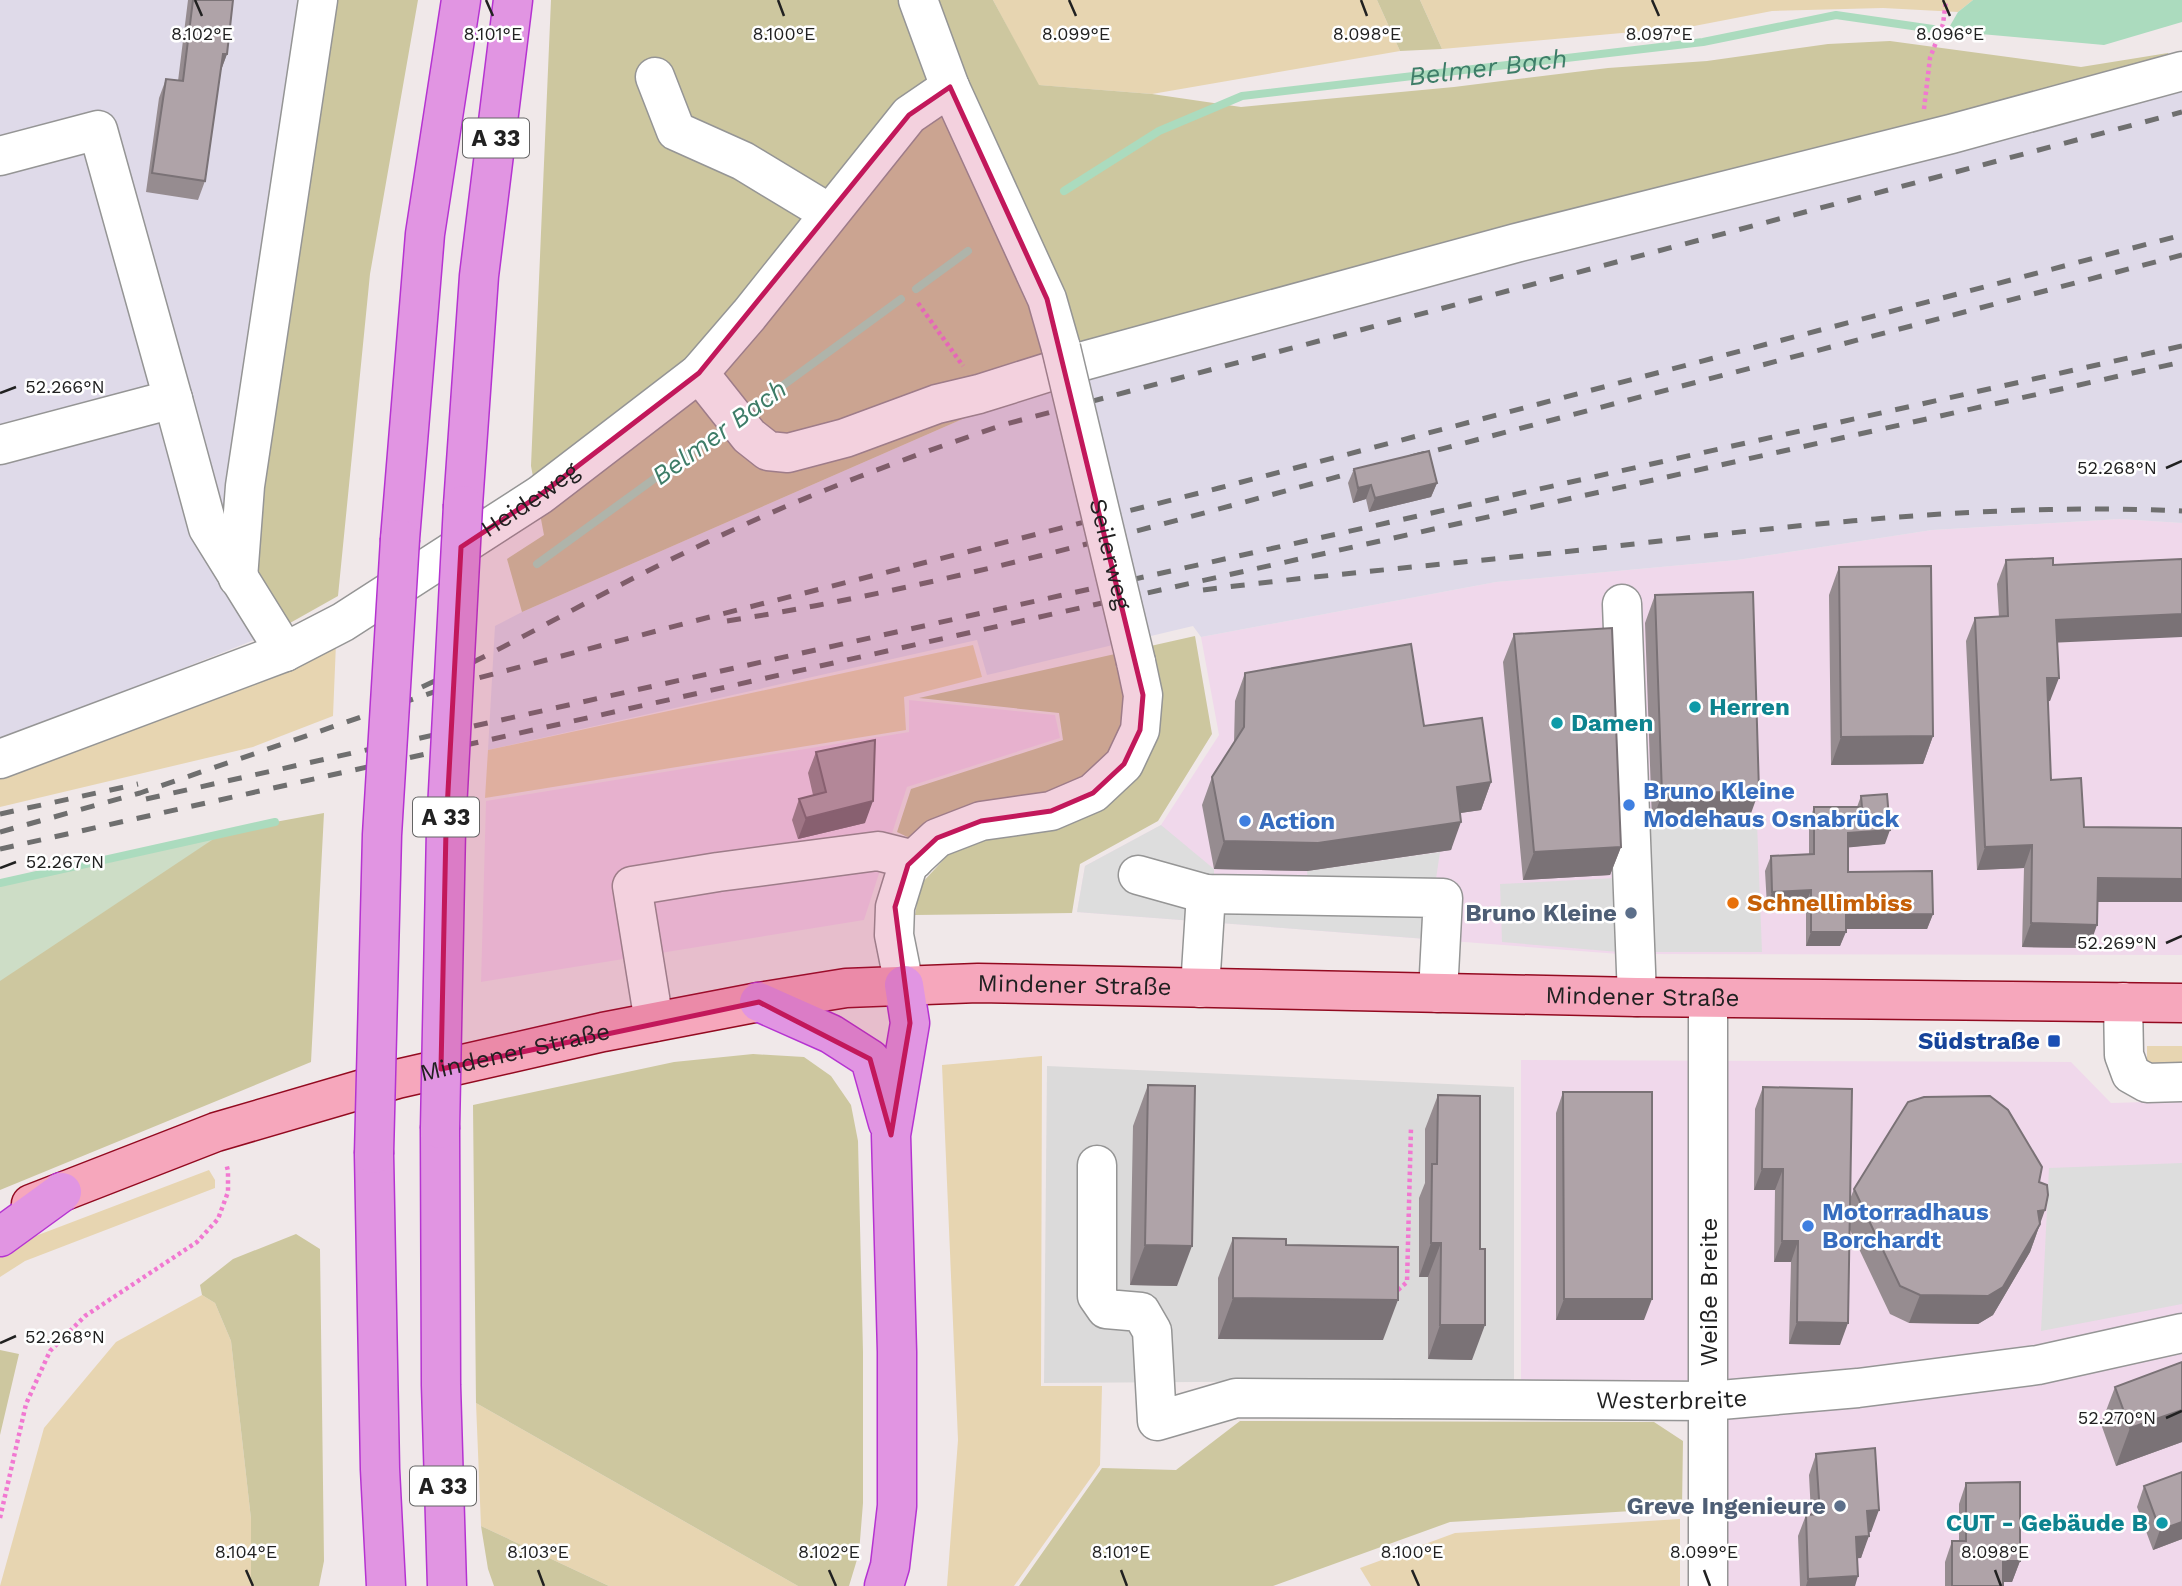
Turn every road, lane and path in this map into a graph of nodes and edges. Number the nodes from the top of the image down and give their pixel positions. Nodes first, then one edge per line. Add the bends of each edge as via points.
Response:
1 (318, 0) edge
2 (461, 0) edge
3 (513, 0) edge
4 (918, 0) edge
5 (1946, 0) edge
6 (2182, 71) edge
7 (655, 77) dead end
8 (950, 87) junction
9 (1920, 142) junction
10 (0, 156) edge
11 (830, 213) junction
12 (918, 303) dead end
13 (699, 373) junction
14 (979, 394) junction
15 (173, 399) junction
16 (0, 445) edge
17 (238, 578) junction
18 (1622, 604) dead end
19 (285, 652) junction
20 (0, 759) edge
21 (914, 860) junction
22 (1139, 874) dead end
23 (1206, 894) junction
24 (904, 985) junction
25 (1200, 988) junction
26 (1438, 993) junction
27 (1637, 997) junction
28 (1708, 998) junction
29 (759, 1002) junction
30 (2123, 1002) junction
31 (2182, 1003) edge
32 (654, 1022) junction
33 (870, 1059) junction
34 (2182, 1082) edge
35 (1411, 1127) dead end
36 (216, 1132) junction
37 (891, 1135) junction
38 (1097, 1165) dead end
39 (62, 1192) junction
40 (0, 1216) edge
41 (0, 1237) edge
42 (1398, 1290) edge
43 (2182, 1333) edge
44 (441, 1385) junction
45 (1709, 1401) junction
46 (380, 1469) junction
47 (0, 1518) edge
48 (362, 1586) edge
49 (386, 1586) edge
50 (447, 1586) edge
51 (475, 1586) edge
52 (884, 1586) edge
53 (1708, 1586) edge

1 - 17 street via 245,486
2 - 46 highway, A 33, bridge via 425,234 382,835 374,1154
3 - 44 highway, A 33, bridge via 479,276 446,829 439,1129
4 - 8 street, Seilerweg
5 - 9 path via 1930,58
6 - 9 street
7 - 11 street via 676,131 743,161
8 - 11 street, Heideweg via 909,116
8 - 21 street, Seilerweg, bridge via 1047,299 1143,695 1140,730 1124,764 1093,793 1051,811 981,821 937,838
9 - 14 street via 1489,251 1087,360
10 - 15 street via 98,130
11 - 13 street, Heideweg
12 - 14 path
13 - 14 street via 768,451 788,453
13 - 19 street, Heideweg via 540,495 343,622
15 - 16 street
15 - 17 street via 208,528
17 - 19 street
18 - 27 street
19 - 20 street, Heideweg
21 - 24 street, Seilerweg via 895,906 894,935
21 - 32 street via 878,851 632,886
22 - 23 street
23 - 25 street
23 - 26 street via 1443,898
24 - 25 main road, Mindener Straße via 978,982
24 - 29 main road, Mindener Straße via 846,988
24 - 33 highway
24 - 37 highway via 910,1023
25 - 26 main road, Mindener Straße
26 - 27 main road, Mindener Straße
27 - 28 main road, Mindener Straße
28 - 30 main road, Mindener Straße
28 - 45 street, Weiße Breite
29 - 32 main road, Mindener Straße
29 - 33 highway via 831,1034
30 - 31 main road, Mindener Straße
30 - 34 street via 2124,1055 2131,1074 2147,1083
32 - 36 main road, Mindener Straße via 397,1079
33 - 37 highway
35 - 42 path via 1407,1282
36 - 39 main road, Mindener Straße
36 - 47 path via 228,1171 228,1192 218,1219 197,1242 85,1316 50,1351 26,1404
37 - 52 highway via 897,1506
38 - 45 street, Westerbreite via 1097,1296 1106,1309 1141,1312 1152,1331 1157,1421 1236,1398
39 - 40 main road, Mindener Straße
39 - 41 highway
43 - 45 street, Westerbreite via 2038,1365
44 - 50 highway, A 33
44 - 51 highway via 462,1537
45 - 53 street, Weiße Breite
46 - 48 highway
46 - 49 highway, A 33

